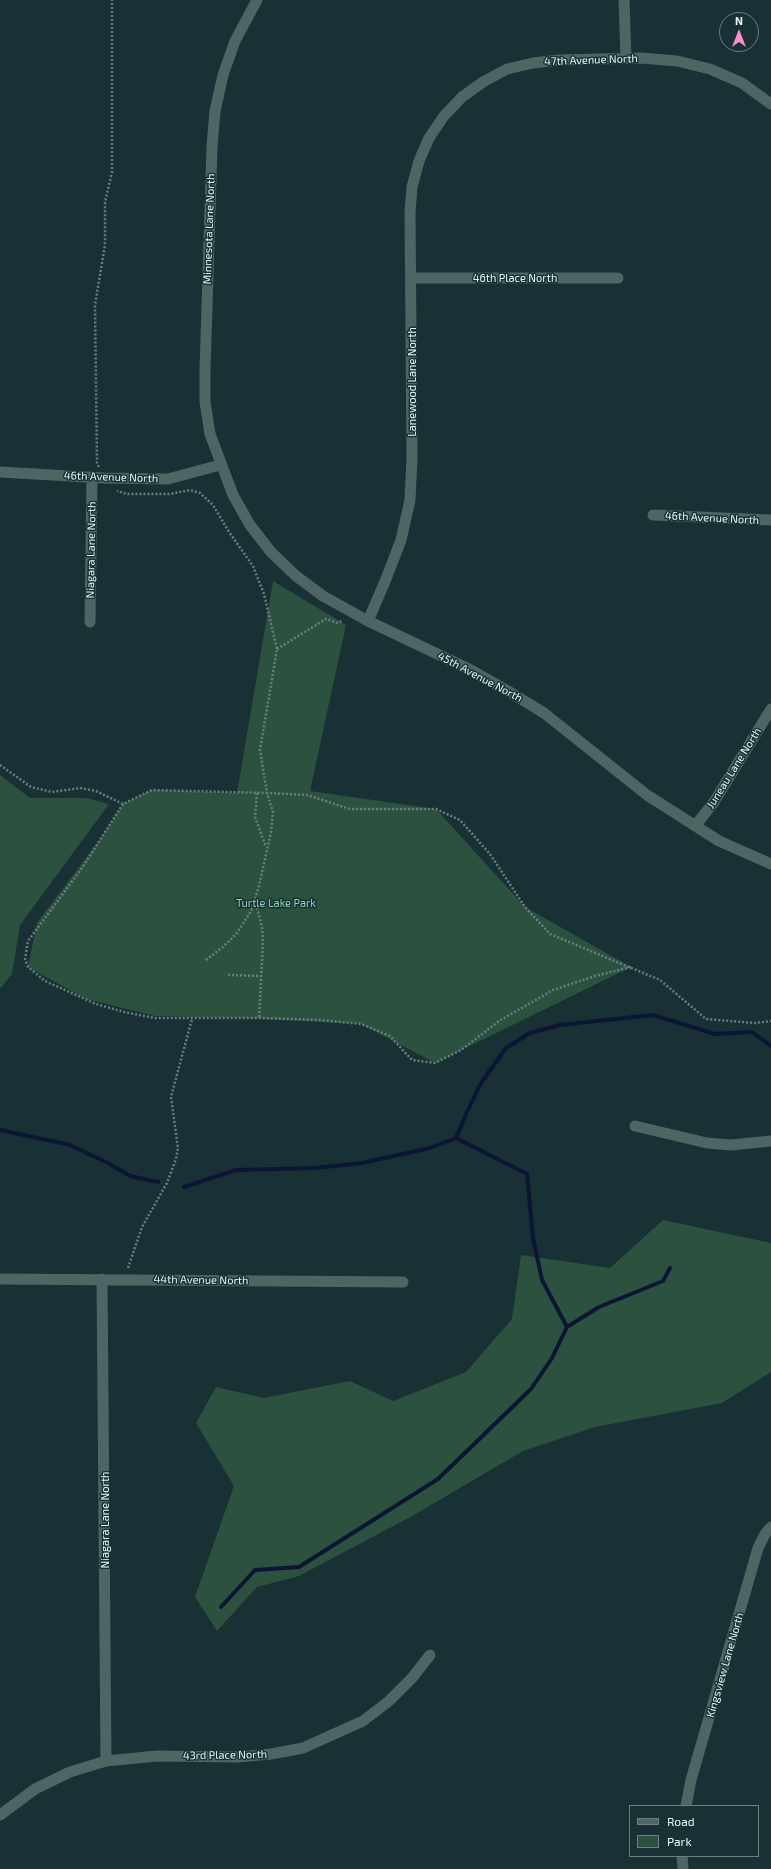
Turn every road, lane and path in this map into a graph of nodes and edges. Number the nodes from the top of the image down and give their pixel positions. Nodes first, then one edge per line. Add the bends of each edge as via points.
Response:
1 (112, 0) edge
2 (256, 0) edge
3 (624, 0) edge
4 (626, 58) junction
5 (771, 104) edge
6 (429, 138) joint
7 (411, 278) junction
8 (618, 278) dead end
9 (220, 465) junction
10 (0, 472) edge
11 (92, 477) junction
12 (104, 478) junction
13 (653, 515) dead end
14 (771, 520) edge
15 (353, 612) junction
16 (368, 621) junction
17 (90, 622) dead end
18 (277, 649) junction
19 (771, 709) edge
20 (0, 765) edge
21 (257, 793) junction
22 (268, 793) junction
23 (123, 804) junction
24 (695, 826) junction
25 (266, 848) junction
26 (771, 864) edge
27 (255, 900) junction
28 (206, 960) dead end
29 (631, 966) junction
30 (228, 976) dead end
31 (261, 976) junction
32 (259, 1018) junction
33 (192, 1019) junction
34 (771, 1021) edge
35 (635, 1126) dead end
36 (771, 1141) edge
37 (0, 1279) edge
38 (102, 1279) junction
39 (124, 1279) junction
40 (403, 1282) dead end
41 (771, 1527) edge
42 (430, 1655) dead end
43 (106, 1761) junction
44 (686, 1805) edge
45 (0, 1815) edge
46 (682, 1857) edge
47 (683, 1869) edge

1 - 12 path via 112,172 105,202 105,245 95,305 97,463
2 - 9 street, Minnesota Lane North via 235,40 223,75 215,111 212,147 205,402 210,434
3 - 4 street
4 - 5 street, 47th Avenue North via 677,61 710,69 742,83
4 - 6 street, 47th Avenue North via 533,62 507,69 462,97 444,116
6 - 7 street, Lanewood Lane North via 412,187
7 - 8 street, 46th Place North
7 - 16 street, Lanewood Lane North via 410,500 401,540
9 - 12 street, 46th Avenue North via 168,479
9 - 15 street, 45th Avenue North via 250,525 271,552 296,576
10 - 11 street, 46th Avenue North
11 - 12 street, 46th Avenue North
11 - 17 street, Niagara Lane North
12 - 18 path via 117,492 170,494 190,490 200,493 210,501 253,566 264,594
13 - 14 street, 46th Avenue North
15 - 16 street, 45th Avenue North
15 - 18 path via 338,623 326,619
16 - 24 street, 45th Avenue North via 508,690 544,713 647,795
18 - 22 path via 260,750
19 - 24 street, Juneau Lane North via 714,802
20 - 23 path via 31,787 52,792 80,788 96,791
21 - 22 path
21 - 23 path via 152,790
21 - 25 path via 255,817
22 - 25 path via 273,812
22 - 29 path via 307,795 350,809 436,809 460,820 490,854 525,907 550,934
23 - 33 path via 82,868 28,941 25,958 28,968 45,980 96,1004 155,1018
24 - 26 street, 45th Avenue North via 719,841
25 - 27 path
27 - 28 path via 237,933
27 - 31 path via 262,927
29 - 32 path via 553,990 499,1021 461,1050 435,1063 412,1060 390,1036 361,1024
29 - 34 path via 660,980 706,1019 755,1023
30 - 31 path
31 - 32 path
32 - 33 path
33 - 39 path via 171,1097 178,1148 176,1159 167,1183 142,1226
35 - 36 street via 706,1143 731,1145
37 - 38 street, 44th Avenue North
38 - 39 street, 44th Avenue North
38 - 43 street, Niagara Lane North
39 - 40 street, 44th Avenue North
41 - 44 street, Kingsview Lane North via 758,1548 691,1780
42 - 43 street, 43rd Place North via 389,1701 363,1721 303,1748 238,1757 157,1756
43 - 45 street, 43rd Place North via 70,1772 35,1789
46 - 47 street

